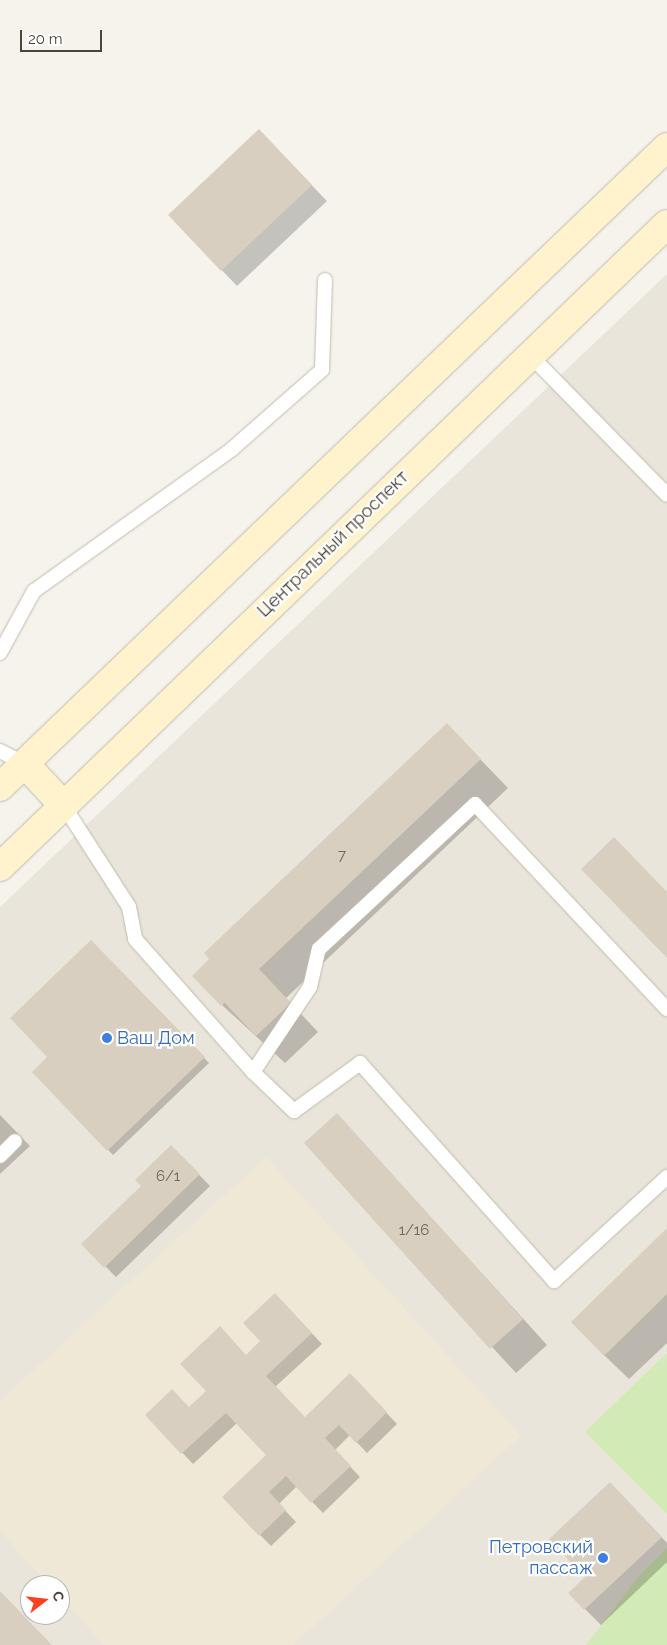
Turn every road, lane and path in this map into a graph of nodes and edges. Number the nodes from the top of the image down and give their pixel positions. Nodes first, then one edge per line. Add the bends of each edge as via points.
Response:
1 (667, 147) edge
2 (667, 224) edge
3 (325, 280) dead end
4 (529, 354) junction
5 (667, 495) edge
6 (0, 653) edge
7 (0, 751) edge
8 (25, 764) junction
9 (0, 787) edge
10 (64, 806) junction
11 (0, 867) edge
12 (667, 1009) edge
13 (231, 1060) dead end
14 (253, 1072) junction
15 (15, 1141) dead end
16 (0, 1156) edge
17 (667, 1177) edge

1 - 8 main road
2 - 4 main road, Центральный проспект
3 - 6 lane via 322,370 232,449 34,591
4 - 5 lane
4 - 10 main road, Центральный проспект
7 - 8 lane
8 - 9 main road
8 - 10 main road
10 - 11 main road, Центральный проспект
10 - 14 lane via 129,907 135,939
12 - 14 lane via 475,804 319,949 310,987
13 - 14 lane
14 - 17 lane via 294,1112 360,1063 554,1281
15 - 16 lane

